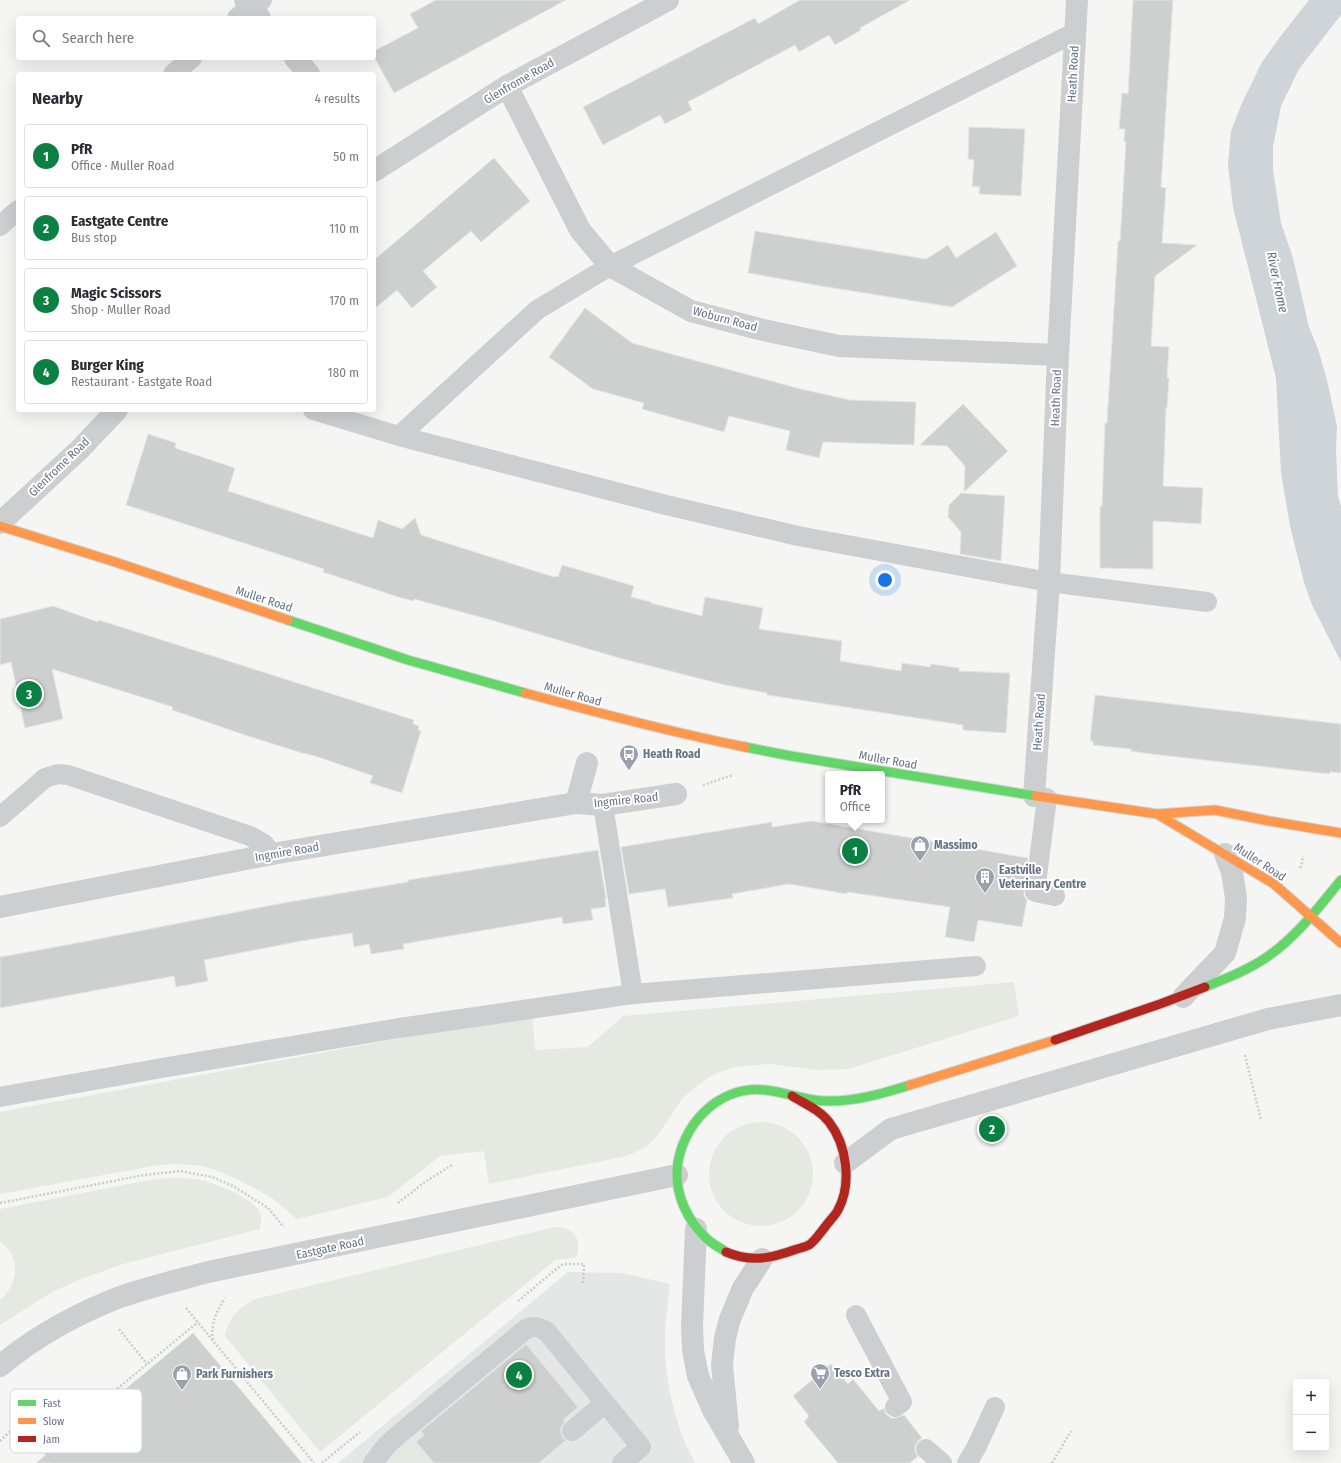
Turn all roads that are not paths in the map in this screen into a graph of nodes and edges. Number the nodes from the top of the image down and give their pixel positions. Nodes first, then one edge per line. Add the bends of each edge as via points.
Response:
1 (668, 0) edge
2 (1077, 0) edge
3 (1076, 32) junction
4 (190, 60) edge
5 (297, 60) edge
6 (175, 72) edge
7 (307, 72) edge
8 (507, 86) junction
9 (378, 161) edge
10 (16, 212) edge
11 (0, 226) edge
12 (610, 266) junction
13 (1058, 355) junction
14 (115, 412) edge
15 (320, 412) edge
16 (399, 436) junction
17 (0, 524) edge
18 (1049, 582) junction
19 (1207, 602) dead end
20 (586, 763) dead end
21 (881, 771) edge
22 (885, 772) edge
23 (676, 794) dead end
24 (1040, 797) junction
25 (576, 803) junction
26 (603, 805) junction
27 (1156, 814) junction
28 (0, 817) edge
29 (1341, 833) edge
30 (272, 854) junction
31 (1225, 854) junction
32 (1341, 880) edge
33 (1055, 896) dead end
34 (0, 907) edge
35 (1311, 916) junction
36 (1341, 943) edge
37 (976, 966) dead end
38 (633, 994) junction
39 (1183, 997) junction
40 (1341, 1005) edge
41 (792, 1096) junction
42 (0, 1098) edge
43 (845, 1163) junction
44 (677, 1175) junction
45 (696, 1228) junction
46 (762, 1260) junction
47 (856, 1315) dead end
48 (0, 1366) edge
49 (606, 1403) junction
50 (895, 1407) dead end
51 (995, 1407) dead end
52 (572, 1430) dead end
53 (729, 1437) junction
54 (926, 1449) dead end
55 (622, 1462) edge
56 (373, 1463) edge
57 (744, 1463) edge
58 (942, 1463) edge
59 (967, 1463) edge

1 - 8 street, Glenfrome Road
2 - 3 street, Heath Road
3 - 12 lane
3 - 13 street, Heath Road
4 - 6 lane
5 - 7 street
8 - 9 street, Glenfrome Road
8 - 12 street, Woburn Road via 580,230
10 - 11 lane
12 - 13 street, Woburn Road via 691,311 840,346
12 - 16 lane via 536,310
13 - 18 street, Heath Road
14 - 17 street, Glenfrome Road
15 - 16 lane
16 - 18 lane via 662,504 783,532
17 - 21 main road, Muller Road via 408,660 600,714 699,738
18 - 19 lane
18 - 24 street, Heath Road
20 - 25 street, Ingmire Road
22 - 24 main road, Muller Road
23 - 26 street, Ingmire Road
24 - 27 main road, Muller Road
24 - 33 lane via 1034,892
25 - 26 street, Ingmire Road
25 - 30 street, Ingmire Road
26 - 38 lane
27 - 29 main road, Muller Road via 1215,810
27 - 31 main road, Muller Road
28 - 30 lane via 45,778 58,774 68,775 250,836 264,844
30 - 34 street, Ingmire Road
31 - 35 main road, Muller Road via 1274,884
31 - 39 street via 1232,872 1236,918 1225,953
32 - 35 main road
35 - 36 main road, Muller Road
35 - 39 main road via 1271,955 1250,968
37 - 38 lane
38 - 42 lane via 399,1028 156,1068
39 - 41 main road via 1037,1046 882,1093 821,1101
40 - 43 street via 1268,1019 891,1129
41 - 43 main road via 822,1115 834,1130
41 - 44 main road via 773,1090 750,1090 731,1094 707,1108 689,1128 677,1159
43 - 46 main road via 845,1190 838,1210 823,1229 809,1245 786,1255
44 - 45 main road via 681,1202 686,1215
44 - 48 street, Eastgate Road via 208,1272 159,1285 85,1311 48,1331
45 - 46 main road via 726,1252
45 - 53 street via 692,1304 693,1350 698,1376 713,1410
46 - 53 street via 743,1288 730,1318 725,1338 722,1365
47 - 50 lane via 902,1402
49 - 52 lane
49 - 55 lane via 641,1446
49 - 56 lane via 547,1332 540,1327 529,1327 398,1435
51 - 59 lane
53 - 57 street
54 - 58 lane

